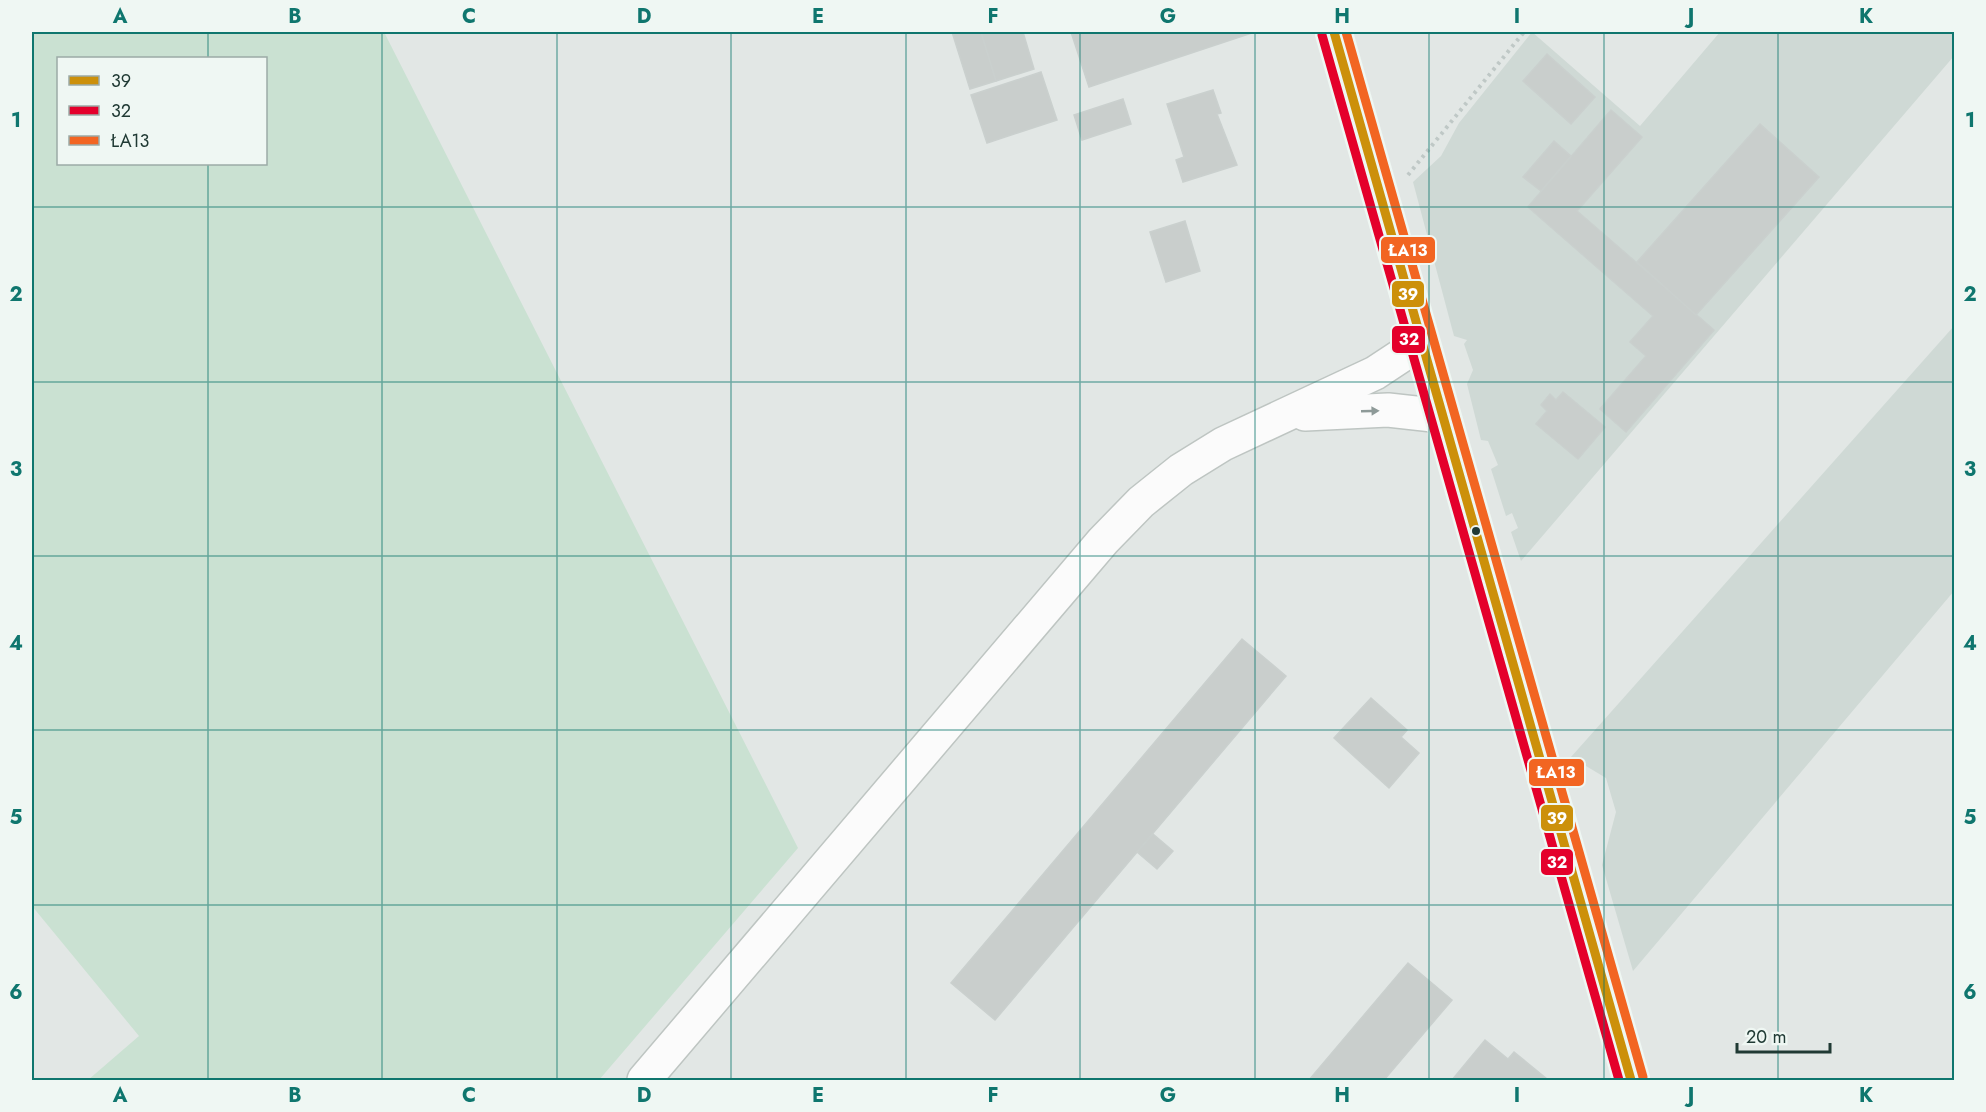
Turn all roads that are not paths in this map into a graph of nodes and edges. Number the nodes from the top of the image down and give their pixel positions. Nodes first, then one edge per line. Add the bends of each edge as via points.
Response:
1 (1334, 32) edge
2 (1422, 342) junction
3 (1291, 414) junction
4 (1442, 416) junction
5 (644, 1080) edge
6 (1631, 1080) edge

1 - 2 street
2 - 3 street via 1376,373
2 - 4 street
3 -> 4 street via 1388,410
3 - 5 street via 1223,444 1181,470 1103,541
4 - 6 street

